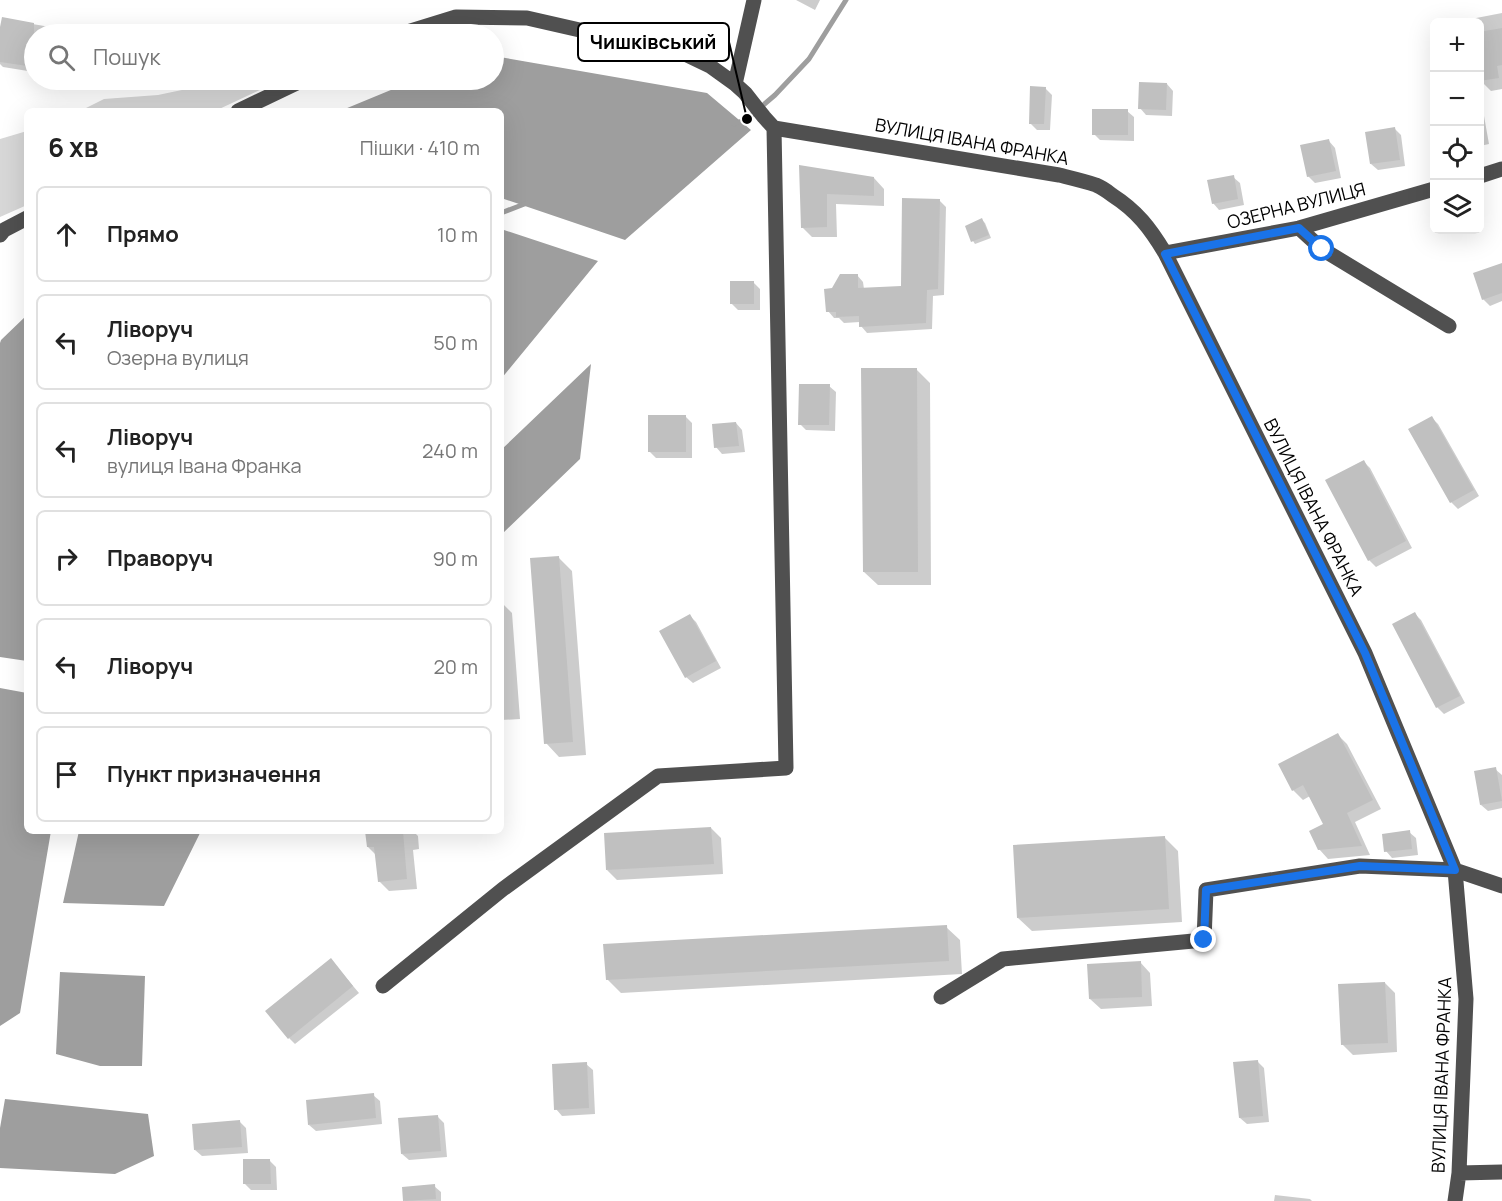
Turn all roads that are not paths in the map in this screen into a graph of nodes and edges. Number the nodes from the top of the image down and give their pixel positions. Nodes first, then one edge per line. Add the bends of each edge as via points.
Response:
1 (754, 0) edge
2 (433, 24) edge
3 (740, 88) junction
4 (282, 90) edge
5 (244, 108) edge
6 (769, 122) junction
7 (1502, 169) edge
8 (1484, 174) edge
9 (1430, 190) edge
10 (24, 220) edge
11 (1299, 228) junction
12 (0, 235) edge
13 (1165, 254) junction
14 (1449, 326) dead end
15 (1455, 870) junction
16 (1502, 886) edge
17 (383, 986) dead end
18 (940, 997) dead end
19 (1502, 1172) edge
20 (1459, 1173) junction
21 (1455, 1201) edge

1 - 3 street
2 - 3 street via 456,17 527,18 685,54
3 - 6 street
4 - 5 street
6 - 13 street, ВУЛИЦЯ ІВАНА ФРАНКА via 1080,180 1098,186 1131,209
6 - 17 street via 786,768 658,776 503,890
7 - 8 street
9 - 11 street, ОЗЕРНА ВУЛИЦЯ
10 - 12 street
11 - 13 street, ОЗЕРНА ВУЛИЦЯ
11 - 14 street via 1322,249
13 - 15 street, ВУЛИЦЯ ІВАНА ФРАНКА via 1365,653
15 - 16 street
15 - 18 street via 1360,866 1206,890 1204,940 1003,959
15 - 20 street, ВУЛИЦЯ ІВАНА ФРАНКА via 1466,999
19 - 20 street
20 - 21 street, ВУЛИЦЯ ІВАНА ФРАНКА

